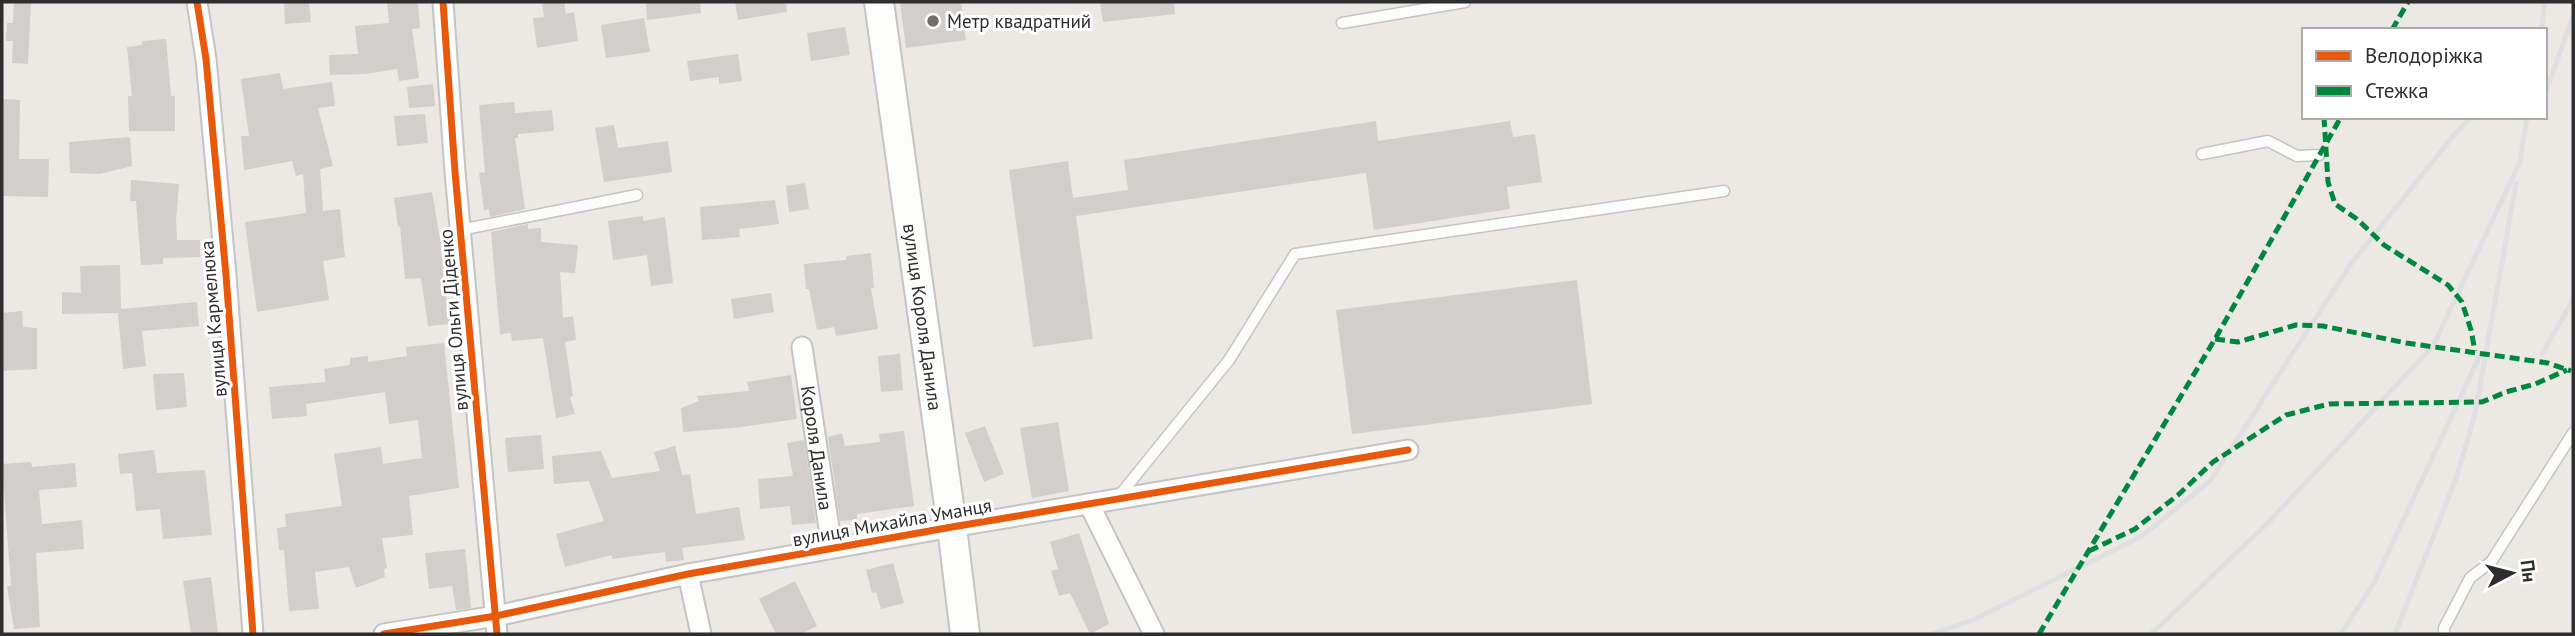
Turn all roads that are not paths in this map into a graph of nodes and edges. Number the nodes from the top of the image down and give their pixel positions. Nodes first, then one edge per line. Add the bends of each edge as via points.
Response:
1 (197, 2) edge
2 (443, 2) edge
3 (880, 2) edge
4 (1465, 2) edge
5 (1342, 23) dead end
6 (2202, 154) dead end
7 (2319, 155) dead end
8 (1724, 191) dead end
9 (637, 195) dead end
10 (460, 230) junction
11 (802, 347) dead end
12 (2573, 433) edge
13 (1408, 450) dead end
14 (1116, 499) junction
15 (1088, 504) junction
16 (953, 527) junction
17 (832, 548) junction
18 (688, 574) junction
19 (496, 625) edge
20 (253, 634) edge
21 (384, 634) edge
22 (701, 634) edge
23 (965, 634) edge
24 (1154, 634) edge
25 (2444, 634) edge

1 - 20 street, вулиця Кармелюка via 226,275
2 - 10 street, вулиця Ольги Діденко
3 - 16 main road, вулиця Короля Данила
4 - 5 lane
6 - 7 lane via 2269,141 2297,156
8 - 14 lane via 1295,254 1229,360
9 - 10 lane
10 - 19 street, вулиця Ольги Діденко
11 - 17 street, Короля Данила
12 - 25 lane via 2491,562 2470,578
13 - 14 street, вулиця Михайла Уманця
14 - 15 street, вулиця Михайла Уманця
15 - 16 street, вулиця Михайла Уманця
15 - 24 street
16 - 17 street, вулиця Михайла Уманця
16 - 23 main road, вулиця Короля Данила
17 - 18 street, вулиця Михайла Уманця
18 - 19 street, вулиця Михайла Уманця
18 - 22 street
19 - 21 street, вулиця Михайла Уманця

